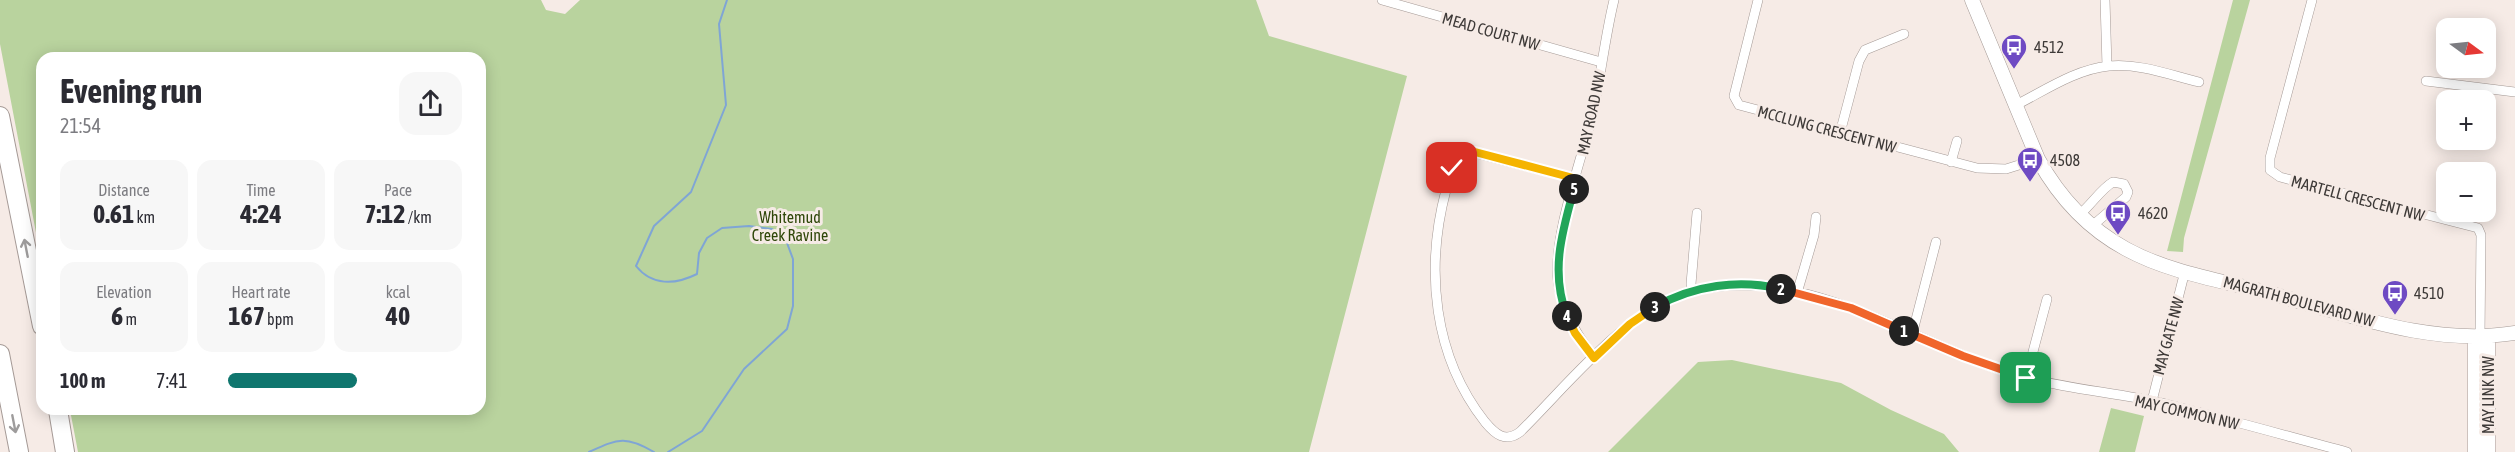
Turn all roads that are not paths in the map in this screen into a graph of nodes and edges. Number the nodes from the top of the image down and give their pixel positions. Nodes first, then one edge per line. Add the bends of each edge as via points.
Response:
1 (1382, 0) edge
2 (1614, 0) edge
3 (1758, 0) edge
4 (1972, 0) edge
5 (2105, 0) edge
6 (2312, 0) edge
7 (1904, 34) dead end
8 (1601, 62) junction
9 (2107, 66) junction
10 (2426, 81) dead end
11 (2199, 82) dead end
12 (2515, 92) edge
13 (2016, 105) junction
14 (0, 116) edge
15 (1840, 133) junction
16 (1957, 141) dead end
17 (2038, 159) junction
18 (1951, 162) junction
19 (1577, 179) junction
20 (1697, 213) dead end
21 (2079, 215) junction
22 (1816, 217) dead end
23 (2092, 226) junction
24 (1936, 242) dead end
25 (2185, 271) junction
26 (1693, 291) junction
27 (1797, 293) junction
28 (36, 296) edge
29 (2047, 299) dead end
30 (2515, 333) edge
31 (1912, 335) junction
32 (2481, 338) junction
33 (0, 354) edge
34 (1594, 358) junction
35 (2026, 378) junction
36 (2152, 401) junction
37 (59, 415) edge
38 (19, 452) edge
39 (65, 452) edge
40 (2347, 452) edge
41 (2475, 452) edge
42 (2488, 452) edge

1 - 8 street, MEAD COURT NW
2 - 8 street, MAY ROAD NW
3 - 15 street, MCCLUNG CRESCENT NW via 1734,96 1736,102 1742,107
4 - 13 street, MAGRATH BOULEVARD NW
5 - 9 street
6 - 32 street, MARTELL CRESCENT NW via 2270,170 2280,177 2478,228
7 - 15 street via 1865,50
8 - 19 street, MAY ROAD NW
9 - 11 street via 2152,70
9 - 13 street via 2070,78
10 - 12 street
13 - 17 street, MAGRATH BOULEVARD NW
28 -> 14 highway
15 - 18 street, MCCLUNG CRESCENT NW
16 - 18 street
17 - 18 street, MCCLUNG CRESCENT NW via 1997,170
17 - 21 street, MAGRATH BOULEVARD NW via 2059,193
19 - 34 street, MAY ROAD NW via 1559,245 1558,281 1571,324
19 - 34 street, MAY COMMON NW via 1475,152 1459,156 1452,168 1438,224 1436,293 1442,331 1456,373 1482,418 1499,436 1520,432
20 - 26 street
21 - 23 street, MAGRATH BOULEVARD NW
21 - 23 street via 2107,185 2124,184 2126,196
22 - 27 street
23 - 25 street, MAGRATH BOULEVARD NW via 2125,249
24 - 31 street
25 - 32 street, MAGRATH BOULEVARD NW via 2416,331
25 - 36 street, MAY GATE NW
26 - 27 street, MAY COMMON NW via 1752,284
26 - 34 street, MAY COMMON NW via 1639,317
27 - 31 street, MAY COMMON NW via 1851,308
29 - 35 street
30 - 32 street, MAGRATH BOULEVARD NW
31 - 35 street, MAY COMMON NW
32 - 41 street, MAY LINK NW
32 - 42 street, MAY LINK NW
33 -> 38 highway
35 - 36 street, MAY COMMON NW
36 - 40 street, MAY COMMON NW
37 - 39 highway

